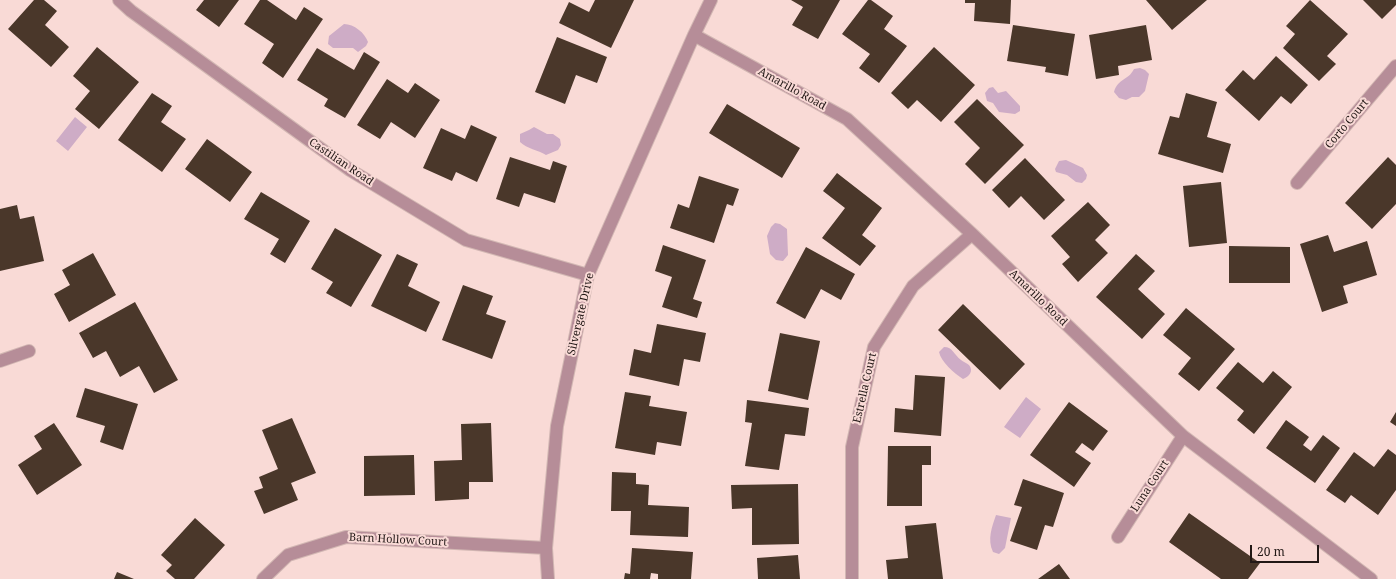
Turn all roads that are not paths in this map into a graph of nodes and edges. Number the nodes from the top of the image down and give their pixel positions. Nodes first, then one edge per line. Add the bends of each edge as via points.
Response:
1 (119, 0) edge
2 (711, 0) edge
3 (694, 35) junction
4 (1396, 66) edge
5 (1297, 183) dead end
6 (972, 234) junction
7 (588, 275) junction
8 (30, 351) dead end
9 (0, 361) edge
10 (1183, 436) junction
11 (1118, 537) dead end
12 (546, 548) junction
13 (263, 579) edge
14 (548, 579) edge
15 (852, 579) edge
16 (1371, 579) edge

1 - 7 street, Castilian Road via 350,170 466,240
2 - 3 street, Silvergate Drive
3 - 6 street, Amarillo Road via 847,119
3 - 7 street, Silvergate Drive
4 - 5 street, Corto Court
6 - 10 street, Amarillo Road
6 - 15 street, Estrella Court via 913,286 874,347 852,446
7 - 12 street, Silvergate Drive via 557,426
8 - 9 street
10 - 11 street, Luna Court
10 - 16 street, Amarillo Road
12 - 13 street, Barn Hollow Court via 346,537 288,555
12 - 14 street, Silvergate Drive

